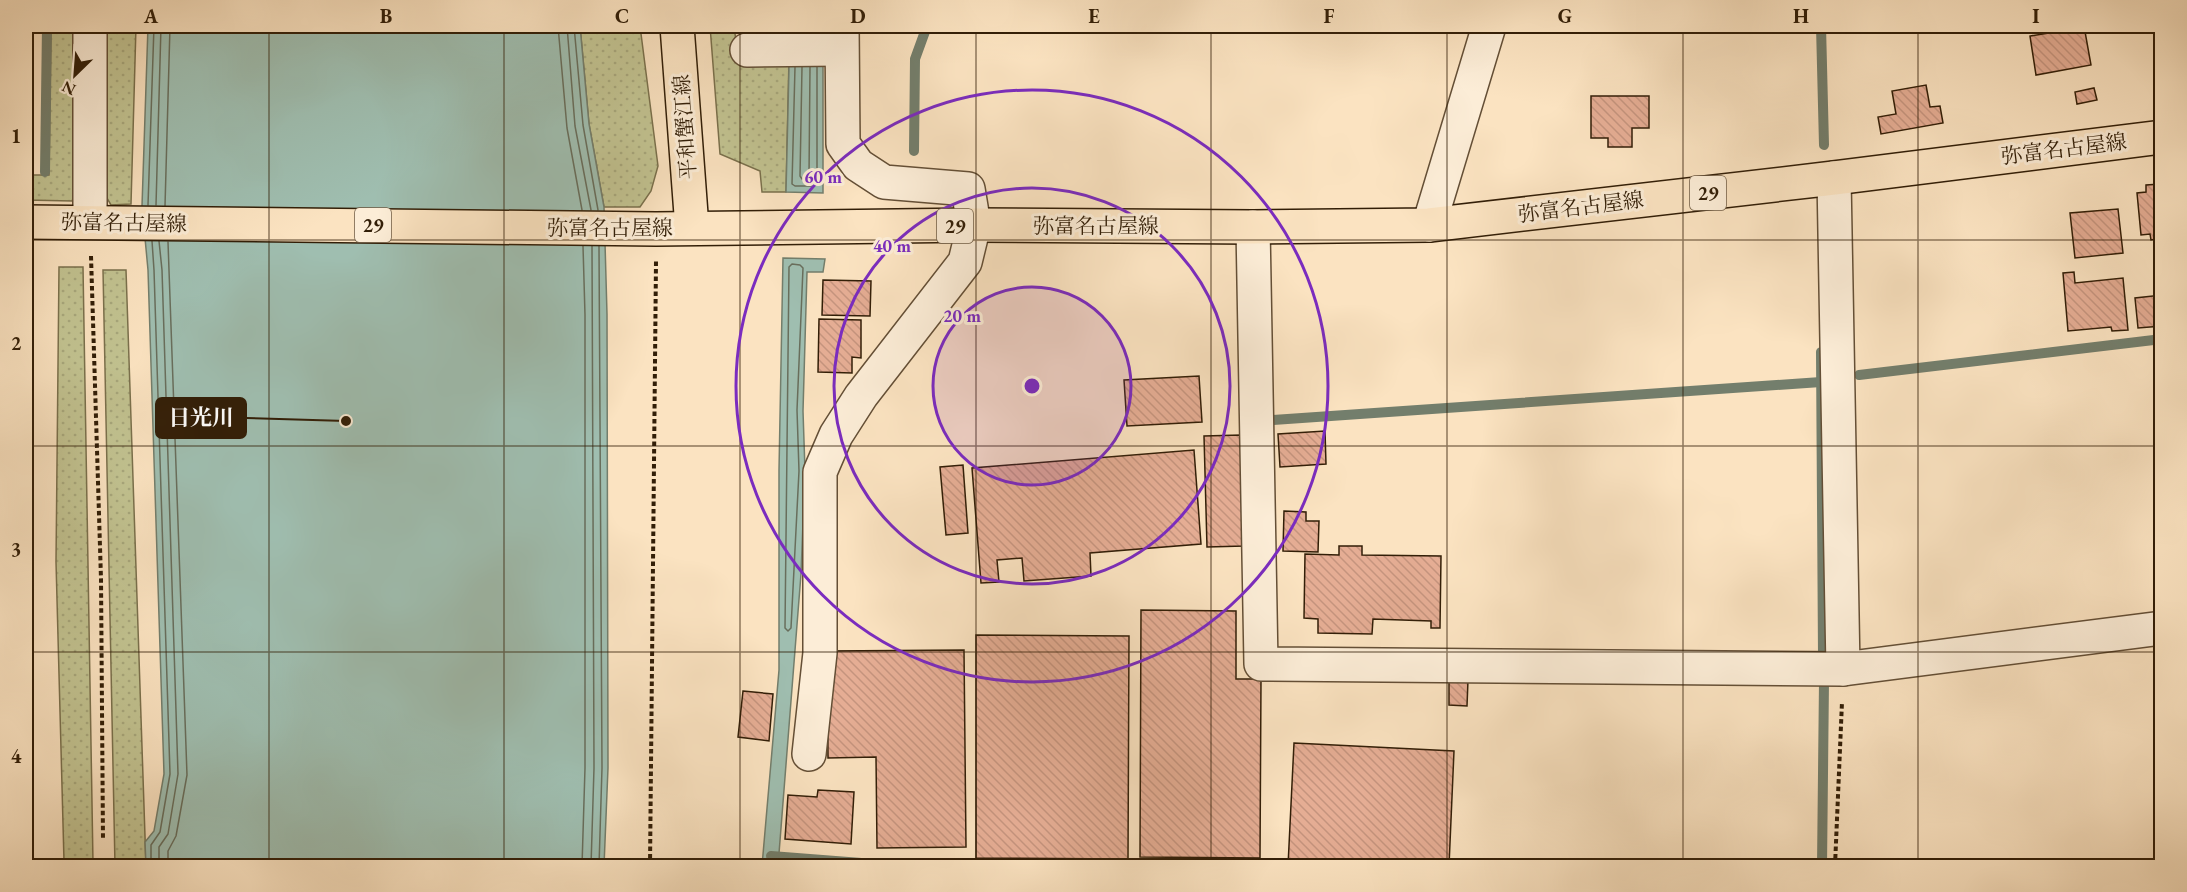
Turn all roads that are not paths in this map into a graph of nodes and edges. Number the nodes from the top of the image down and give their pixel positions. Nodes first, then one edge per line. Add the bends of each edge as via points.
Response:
1 (90, 26) edge
2 (677, 26) edge
3 (1489, 26) edge
4 (838, 41) edge
5 (747, 50) dead end
6 (2162, 137) edge
7 (1834, 178) junction
8 (26, 222) edge
9 (90, 222) junction
10 (974, 225) junction
11 (1428, 225) junction
12 (1253, 227) junction
13 (692, 228) junction
14 (2162, 628) edge
15 (1843, 669) junction
16 (809, 754) dead end

1 - 9 street
2 - 13 main road, 平和蟹江線
3 - 11 street
4 - 5 street via 785,50
4 - 10 street via 843,144 858,165 884,182 968,189
6 - 7 main road, 弥富名古屋線 / 29
7 - 11 main road, 弥富名古屋線 / 29
7 - 15 street
8 - 9 main road, 弥富名古屋線 / 29
9 - 13 main road, 弥富名古屋線 / 29
10 - 12 main road, 弥富名古屋線 / 29
10 - 13 main road, 弥富名古屋線 / 29
10 - 16 street via 965,262 861,396 836,435 820,472 820,653
11 - 12 main road, 弥富名古屋線 / 29
12 - 15 street via 1262,664
14 - 15 street

